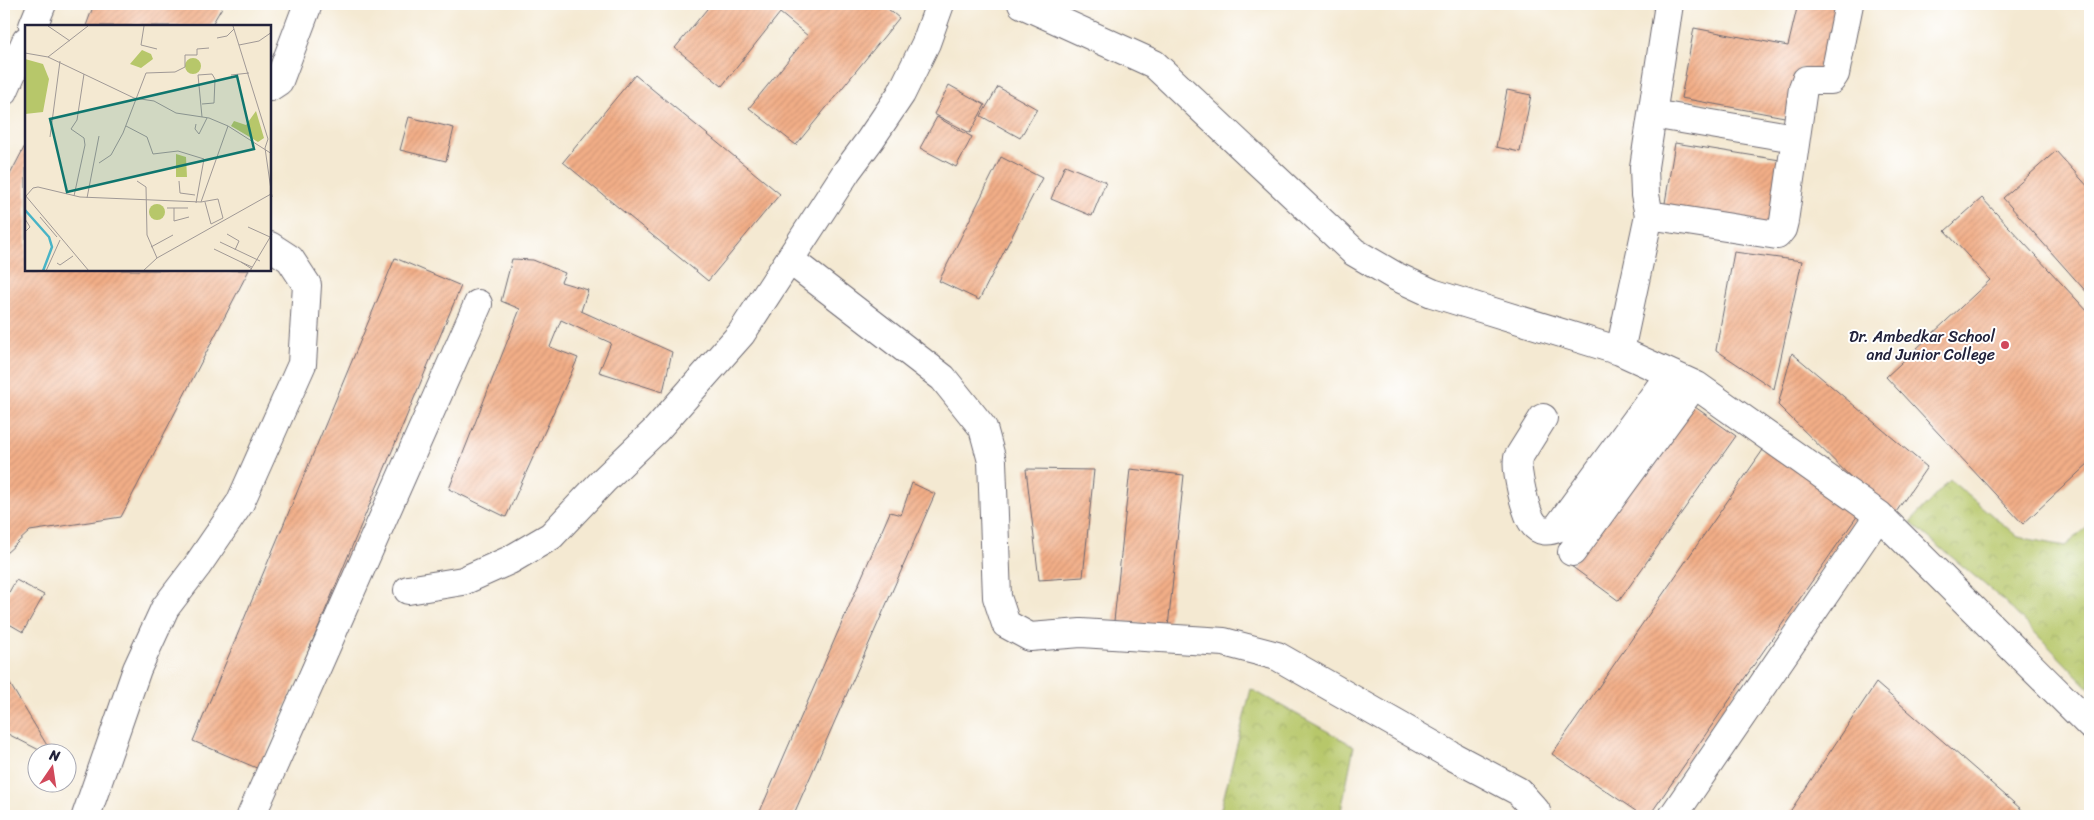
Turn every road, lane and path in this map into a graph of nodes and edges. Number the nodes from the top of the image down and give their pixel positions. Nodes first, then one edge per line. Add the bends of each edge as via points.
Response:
1 (42, 4) edge
2 (308, 4) edge
3 (940, 4) edge
4 (1022, 4) edge
5 (1669, 4) edge
6 (1849, 4) edge
7 (33, 25) edge
8 (25, 43) edge
9 (271, 86) edge
10 (4, 90) edge
11 (1652, 114) junction
12 (1796, 138) junction
13 (1649, 215) junction
14 (271, 247) edge
15 (790, 260) junction
16 (478, 304) dead end
17 (1620, 351) junction
18 (1682, 379) junction
19 (1543, 418) dead end
20 (1879, 515) junction
21 (1572, 552) dead end
22 (408, 590) dead end
23 (2090, 725) edge
24 (86, 816) edge
25 (251, 816) edge
26 (1536, 816) edge
27 (1673, 816) edge

1 - 7 street
2 - 9 street via 279,80
3 - 15 street via 926,43 901,94
4 - 17 street via 1154,64 1354,252 1387,272 1432,293
5 - 11 street
6 - 12 street via 1835,74 1831,80 1806,80
8 - 10 street
11 - 12 street
11 - 13 street via 1644,167
12 - 13 street via 1784,220 1777,235
13 - 17 street
14 - 24 street via 290,259 307,286 302,364 240,503 166,608 137,669
15 - 22 street via 740,334 656,430 551,536 510,560 463,581
15 - 26 street via 944,378 983,428 992,461 997,597 1006,624 1030,637 1082,633 1224,642 1277,656 1518,791 1536,811
16 - 25 street
17 - 18 street
18 - 19 street via 1557,528 1548,532 1533,523 1516,465
18 - 20 street
18 - 21 street
20 - 23 street
20 - 27 street

